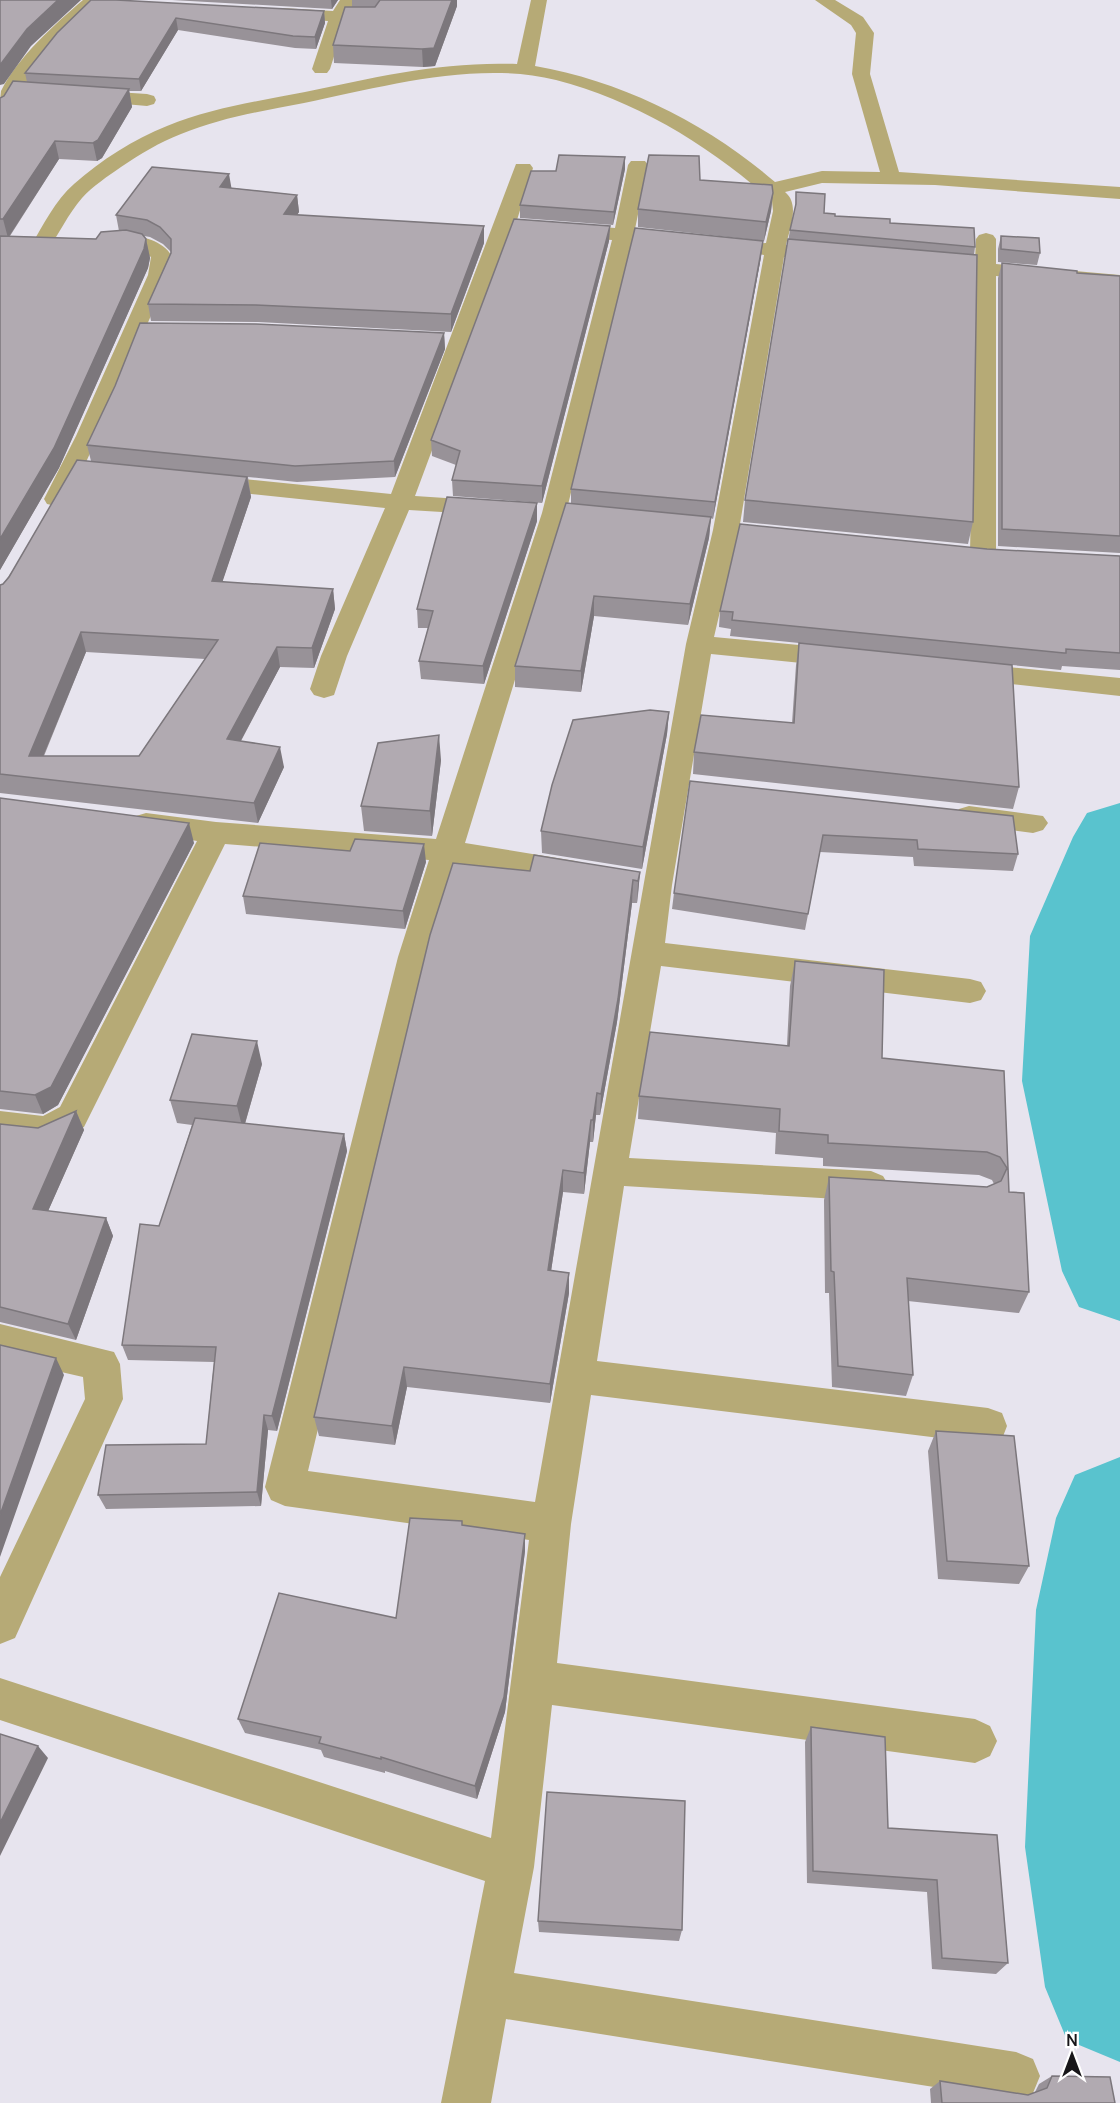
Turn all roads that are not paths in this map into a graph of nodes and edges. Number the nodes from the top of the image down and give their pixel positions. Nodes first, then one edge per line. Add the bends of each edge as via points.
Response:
1 (348, 0) edge
2 (539, 0) edge
3 (823, 0) edge
4 (91, 2) edge
5 (137, 6) edge
6 (267, 13) edge
7 (338, 16) junction
8 (370, 18) edge
9 (321, 69) dead end
10 (525, 70) junction
11 (5, 91) edge
12 (33, 93) edge
13 (67, 95) edge
14 (147, 100) dead end
15 (0, 110) edge
16 (638, 165) dead end
17 (523, 168) dead end
18 (891, 178) junction
19 (771, 189) junction
20 (1120, 193) edge
21 (505, 225) junction
22 (624, 234) junction
23 (694, 241) edge
24 (728, 245) edge
25 (775, 250) junction
26 (987, 254) junction
27 (857, 258) edge
28 (904, 262) edge
29 (1120, 281) edge
30 (178, 480) edge
31 (400, 502) junction
32 (545, 512) junction
33 (45, 518) edge
34 (983, 554) edge
35 (699, 644) junction
36 (863, 661) edge
37 (945, 669) edge
38 (1120, 687) edge
39 (324, 689) dead end
40 (940, 813) edge
41 (124, 820) edge
42 (1033, 823) dead end
43 (216, 833) junction
44 (447, 851) junction
45 (598, 875) edge
46 (648, 953) junction
47 (970, 991) dead end
48 (0, 1125) edge
49 (609, 1171) junction
50 (907, 1188) edge
51 (0, 1341) edge
52 (575, 1376) junction
53 (988, 1425) dead end
54 (551, 1524) junction
55 (0, 1623) edge
56 (534, 1681) junction
57 (0, 1699) edge
58 (975, 1741) dead end
59 (511, 1867) junction
60 (486, 1992) junction
61 (1016, 2076) dead end
62 (465, 2103) edge

1 - 7 street
2 - 10 street
3 - 18 street via 857,21 865,33 861,74
4 - 5 street
4 - 11 street via 45,45
6 - 7 street
7 - 8 street
7 - 9 street
10 - 19 street via 557,75 654,110 738,162
10 - 33 street via 476,70 381,82 221,114 172,131 126,155 79,189 52,246 130,241 154,248 162,256 161,269 145,329 105,401 85,470
11 - 12 street
11 - 15 street
13 - 14 street
16 - 22 street
17 - 21 street
18 - 19 street via 822,177
18 - 20 street
19 - 25 street via 782,199 783,211
21 - 22 street
21 - 31 street via 451,341
22 - 23 street
22 - 32 street
24 - 25 street
25 - 27 street
25 - 35 street via 726,530
26 - 28 street
26 - 29 street
26 - 34 street
30 - 31 street
31 - 32 street
31 - 39 street via 334,656
32 - 44 street
35 - 36 street
35 - 46 street via 686,785 645,883
37 - 38 street
40 - 42 street
41 - 43 street
43 - 44 street
43 - 48 street via 72,1117 46,1131
44 - 45 street
44 - 54 street via 414,957 285,1487
46 - 47 street
46 - 49 street
49 - 50 street
49 - 52 street
51 - 55 street via 101,1364 104,1398
52 - 53 street
52 - 54 street
54 - 56 street
56 - 58 street
56 - 59 street
57 - 59 street
59 - 60 street
60 - 61 street
60 - 62 street

